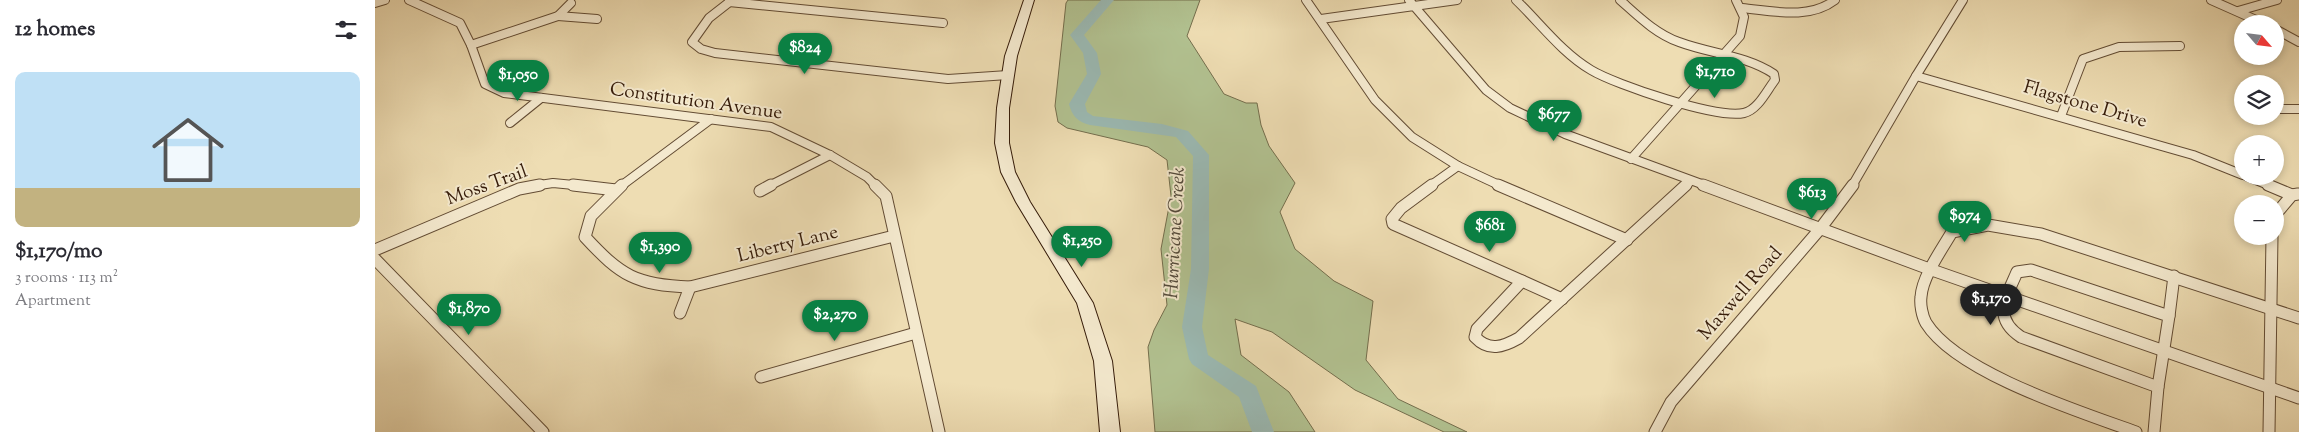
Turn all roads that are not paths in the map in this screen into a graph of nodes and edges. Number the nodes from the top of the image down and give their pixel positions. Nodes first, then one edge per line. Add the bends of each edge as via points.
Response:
1 (385, 0) edge
2 (409, 0) edge
3 (1029, 0) edge
4 (1306, 0) edge
5 (1457, 0) edge
6 (1516, 0) edge
7 (1620, 0) edge
8 (1736, 0) edge
9 (1835, 0) edge
10 (1963, 0) edge
11 (2211, 0) edge
12 (2277, 0) edge
13 (730, 1) edge
14 (375, 3) edge
15 (571, 3) dead end
16 (1411, 3) edge
17 (1742, 8) junction
18 (2238, 11) junction
19 (2246, 15) edge
20 (558, 16) junction
21 (597, 19) dead end
22 (1321, 20) junction
23 (943, 23) dead end
24 (2284, 34) edge
25 (2299, 42) edge
26 (471, 45) junction
27 (2180, 46) dead end
28 (1722, 54) junction
29 (1008, 75) junction
30 (1916, 76) junction
31 (541, 98) junction
32 (1681, 101) junction
33 (2284, 109) edge
34 (2299, 109) edge
35 (2061, 116) junction
36 (711, 119) junction
37 (510, 123) dead end
38 (830, 155) junction
39 (1631, 159) junction
40 (1458, 166) junction
41 (2234, 171) edge
42 (1691, 181) junction
43 (2271, 185) edge
44 (616, 190) junction
45 (760, 191) dead end
46 (2296, 194) edge
47 (2284, 206) edge
48 (1820, 229) junction
49 (894, 236) junction
50 (1627, 240) junction
51 (2272, 245) edge
52 (375, 250) edge
53 (375, 259) edge
54 (1932, 270) junction
55 (2175, 276) junction
56 (1522, 281) junction
57 (690, 287) junction
58 (2007, 296) junction
59 (1562, 299) junction
60 (2270, 309) junction
61 (680, 313) dead end
62 (2169, 316) junction
63 (2299, 318) edge
64 (917, 333) junction
65 (2164, 351) junction
66 (761, 377) dead end
67 (2158, 387) junction
68 (2270, 388) junction
69 (2299, 398) edge
70 (543, 432) edge
71 (939, 432) edge
72 (1110, 432) edge
73 (1655, 432) edge
74 (2137, 432) edge
75 (2154, 432) edge
76 (2269, 432) edge

1 - 14 street
2 - 26 street, Constitution Avenue via 461,24
3 - 29 main road
4 - 22 street
5 - 16 street
6 - 32 street via 1591,70
7 - 28 street via 1678,42
8 - 17 street
9 - 17 street via 1830,6 1813,12
10 - 30 street, Maxwell Road
11 - 18 street
12 - 18 street
13 - 23 street
13 - 29 street via 710,16 696,34 692,42 701,50 949,78
15 - 20 street
16 - 22 street
16 - 39 street via 1485,90 1510,108 1565,134
17 - 28 street via 1745,25 1740,36
18 - 19 street
20 - 21 street
20 - 26 street
22 - 40 street via 1375,100 1393,120 1412,137
24 - 25 street
26 - 31 street, Constitution Avenue via 485,84 504,93
27 - 35 street via 2119,47 2083,59
28 - 32 street
28 - 32 street via 1760,66 1774,74 1775,80 1753,108 1743,113 1727,114
29 - 72 main road via 1002,143 1008,172 1085,303 1103,360
30 - 35 street, Flagstone Drive
30 - 48 street, Maxwell Road via 1847,196
31 - 36 street, Constitution Avenue
31 - 37 street
32 - 39 street
33 - 34 street
35 - 41 street, Flagstone Drive via 2193,155
36 - 38 street, Constitution Avenue via 771,127
36 - 44 street, Liberty Lane
38 - 45 street
38 - 49 street, Constitution Avenue via 867,177 886,196
39 - 42 street
40 - 50 street
40 - 56 street via 1401,208 1392,219 1393,224
42 - 48 street
42 - 50 street
43 - 46 street
44 - 52 street, Moss Trail via 553,183 519,189
44 - 57 street, Liberty Lane via 591,216 585,238 608,263 630,278 657,287
46 - 47 street
48 - 54 street
48 - 73 street, Maxwell Road via 1671,402
49 - 57 street, Liberty Lane
49 - 64 street, Constitution Avenue
50 - 59 street
51 - 60 street
53 - 70 street
54 - 55 street via 1952,232 1988,225 2041,234
54 - 58 street
54 - 74 street via 1921,295 1925,322 1946,346 1980,368
55 - 60 street
55 - 62 street
56 - 59 street
56 - 59 street via 1477,329 1475,337 1480,344 1495,348 1508,345
57 - 61 street
58 - 62 street via 2017,272 2031,270
58 - 65 street
58 - 67 street via 2002,314 2004,324 2011,332
60 - 63 street
60 - 68 street
62 - 65 street
64 - 66 street
64 - 71 street, Constitution Avenue
65 - 67 street
65 - 68 street
67 - 75 street
68 - 69 street
68 - 76 street

